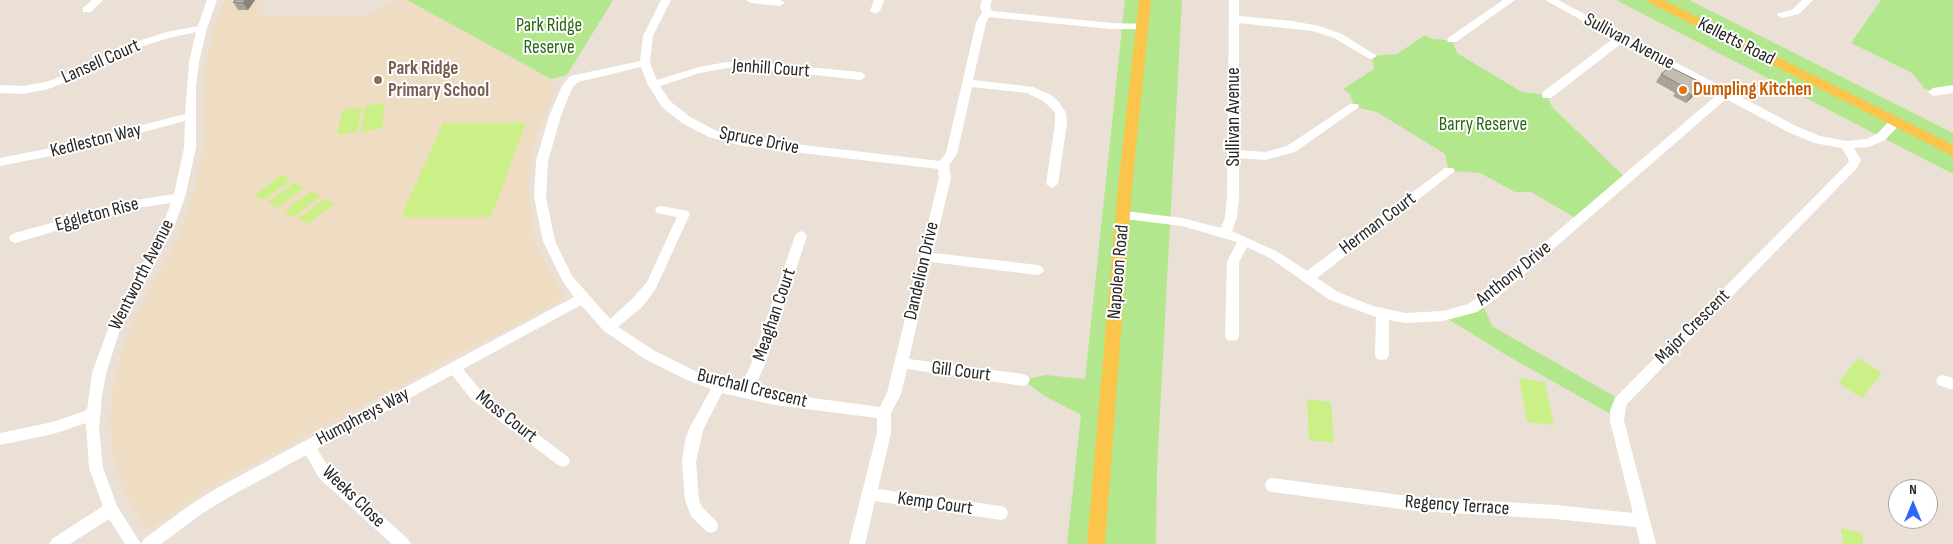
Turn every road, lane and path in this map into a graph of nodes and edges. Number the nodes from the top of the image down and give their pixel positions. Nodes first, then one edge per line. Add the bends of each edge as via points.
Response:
1 (98, 0) edge
2 (212, 0) edge
3 (666, 0) edge
4 (751, 0) edge
5 (879, 0) edge
6 (987, 0) edge
7 (1145, 0) edge
8 (1234, 0) edge
9 (1510, 0) edge
10 (1550, 0) edge
11 (1654, 0) edge
12 (1808, 0) edge
13 (780, 3) dead end
14 (86, 10) dead end
15 (875, 11) dead end
16 (987, 14) junction
17 (1782, 15) dead end
18 (1234, 18) junction
19 (202, 28) junction
20 (1142, 29) junction
21 (1621, 38) junction
22 (1452, 40) dead end
23 (1372, 56) dead end
24 (645, 63) junction
25 (862, 76) dead end
26 (967, 83) junction
27 (652, 85) junction
28 (0, 89) edge
29 (1953, 89) edge
30 (1725, 94) junction
31 (1931, 94) dead end
32 (1547, 95) dead end
33 (1354, 107) dead end
34 (190, 116) junction
35 (1895, 122) junction
36 (1846, 145) junction
37 (1953, 152) edge
38 (1234, 154) junction
39 (0, 162) edge
40 (943, 165) junction
41 (1449, 170) dead end
42 (1052, 184) dead end
43 (179, 197) junction
44 (661, 210) dead end
45 (1124, 215) junction
46 (1225, 233) junction
47 (802, 236) dead end
48 (15, 238) dead end
49 (1244, 240) junction
50 (926, 257) junction
51 (1038, 270) dead end
52 (1307, 278) junction
53 (582, 298) junction
54 (1383, 315) junction
55 (609, 327) junction
56 (1232, 336) dead end
57 (1382, 355) dead end
58 (900, 364) junction
59 (454, 368) junction
60 (1023, 380) dead end
61 (719, 386) junction
62 (745, 392) junction
63 (884, 413) junction
64 (93, 414) junction
65 (0, 439) edge
66 (308, 446) junction
67 (563, 461) dead end
68 (1272, 485) dead end
69 (869, 494) junction
70 (111, 509) junction
71 (1002, 513) dead end
72 (1642, 521) junction
73 (711, 526) dead end
74 (57, 544) edge
75 (133, 544) edge
76 (149, 544) edge
77 (403, 544) edge
78 (857, 544) edge
79 (1096, 544) edge
80 (1648, 544) edge

1 - 14 street
2 - 19 street, Wentworth Avenue
3 - 24 street, Spruce Drive via 648,36
4 - 13 street
5 - 15 street
6 - 16 street, Dandelion Drive
7 - 20 main road, Napoleon Road
8 - 18 street, Sullivan Avenue
9 - 22 street
10 - 21 street, Sullivan Avenue
11 - 35 main road, Kelletts Road
12 - 17 street via 1794,12
16 - 20 street
16 - 26 street, Dandelion Drive via 981,23
18 - 23 street via 1315,28 1338,36
18 - 38 street, Sullivan Avenue
19 - 28 street, Lansell Court via 136,45 48,85 23,90
19 - 34 street, Wentworth Avenue via 192,74
20 - 45 main road, Napoleon Road
21 - 30 street, Sullivan Avenue
21 - 32 street
24 - 27 street, Spruce Drive
24 - 53 street, Burchall Crescent via 570,77 548,136 540,188 544,226 554,255
25 - 27 street, Jenhill Court via 727,65
26 - 40 street, Dandelion Drive via 951,154
26 - 42 street via 1029,90 1055,105 1061,123
27 - 40 street, Spruce Drive via 666,104 686,120 732,140
29 - 31 street
30 - 36 street, Sullivan Avenue via 1799,133
30 - 54 street, Anthony Drive via 1482,303 1459,313 1435,318
33 - 38 street via 1291,150 1265,156
34 - 39 street, Kedleston Way via 61,150
34 - 43 street, Wentworth Avenue via 189,152
35 - 36 street, Sullivan Avenue via 1876,140
35 - 37 main road, Kelletts Road
36 - 72 street, Major Crescent via 1854,158 1852,166 1620,402 1617,421
38 - 46 street, Sullivan Avenue via 1233,208
40 - 50 street, Dandelion Drive via 945,178
41 - 52 street, Herman Court
43 - 48 street, Eggleton Rise via 130,205
43 - 64 street, Wentworth Avenue via 167,230 111,336 99,373
44 - 55 street via 684,214 662,266 637,303
45 - 46 street, Anthony Drive via 1182,222
45 - 79 main road, Napoleon Road
46 - 49 street, Anthony Drive
47 - 62 street, Meaghan Court via 757,367
49 - 52 street, Anthony Drive via 1274,255
49 - 56 street via 1232,268
50 - 51 street
50 - 58 street, Dandelion Drive
52 - 54 street, Anthony Drive via 1341,300
53 - 55 street, Burchall Crescent
53 - 59 street, Humphreys Way
54 - 57 street
55 - 61 street, Burchall Crescent via 665,364
58 - 60 street, Gill Court
58 - 63 street, Dandelion Drive via 892,400
59 - 66 street, Humphreys Way
59 - 67 street, Moss Court via 477,396
61 - 62 street, Burchall Crescent
61 - 73 street via 696,429 689,462 692,500 699,515
62 - 63 street, Burchall Crescent
63 - 69 street, Dandelion Drive via 884,433
64 - 65 street via 52,428
64 - 70 street, Wentworth Avenue via 96,468
66 - 76 street, Humphreys Way via 207,502
66 - 77 street, Weeks Close via 324,473
68 - 72 street, Regency Terrace via 1416,504
69 - 71 street, Kemp Court
69 - 78 street, Dandelion Drive
70 - 74 street
70 - 75 street, Wentworth Avenue
72 - 80 street, Major Crescent

